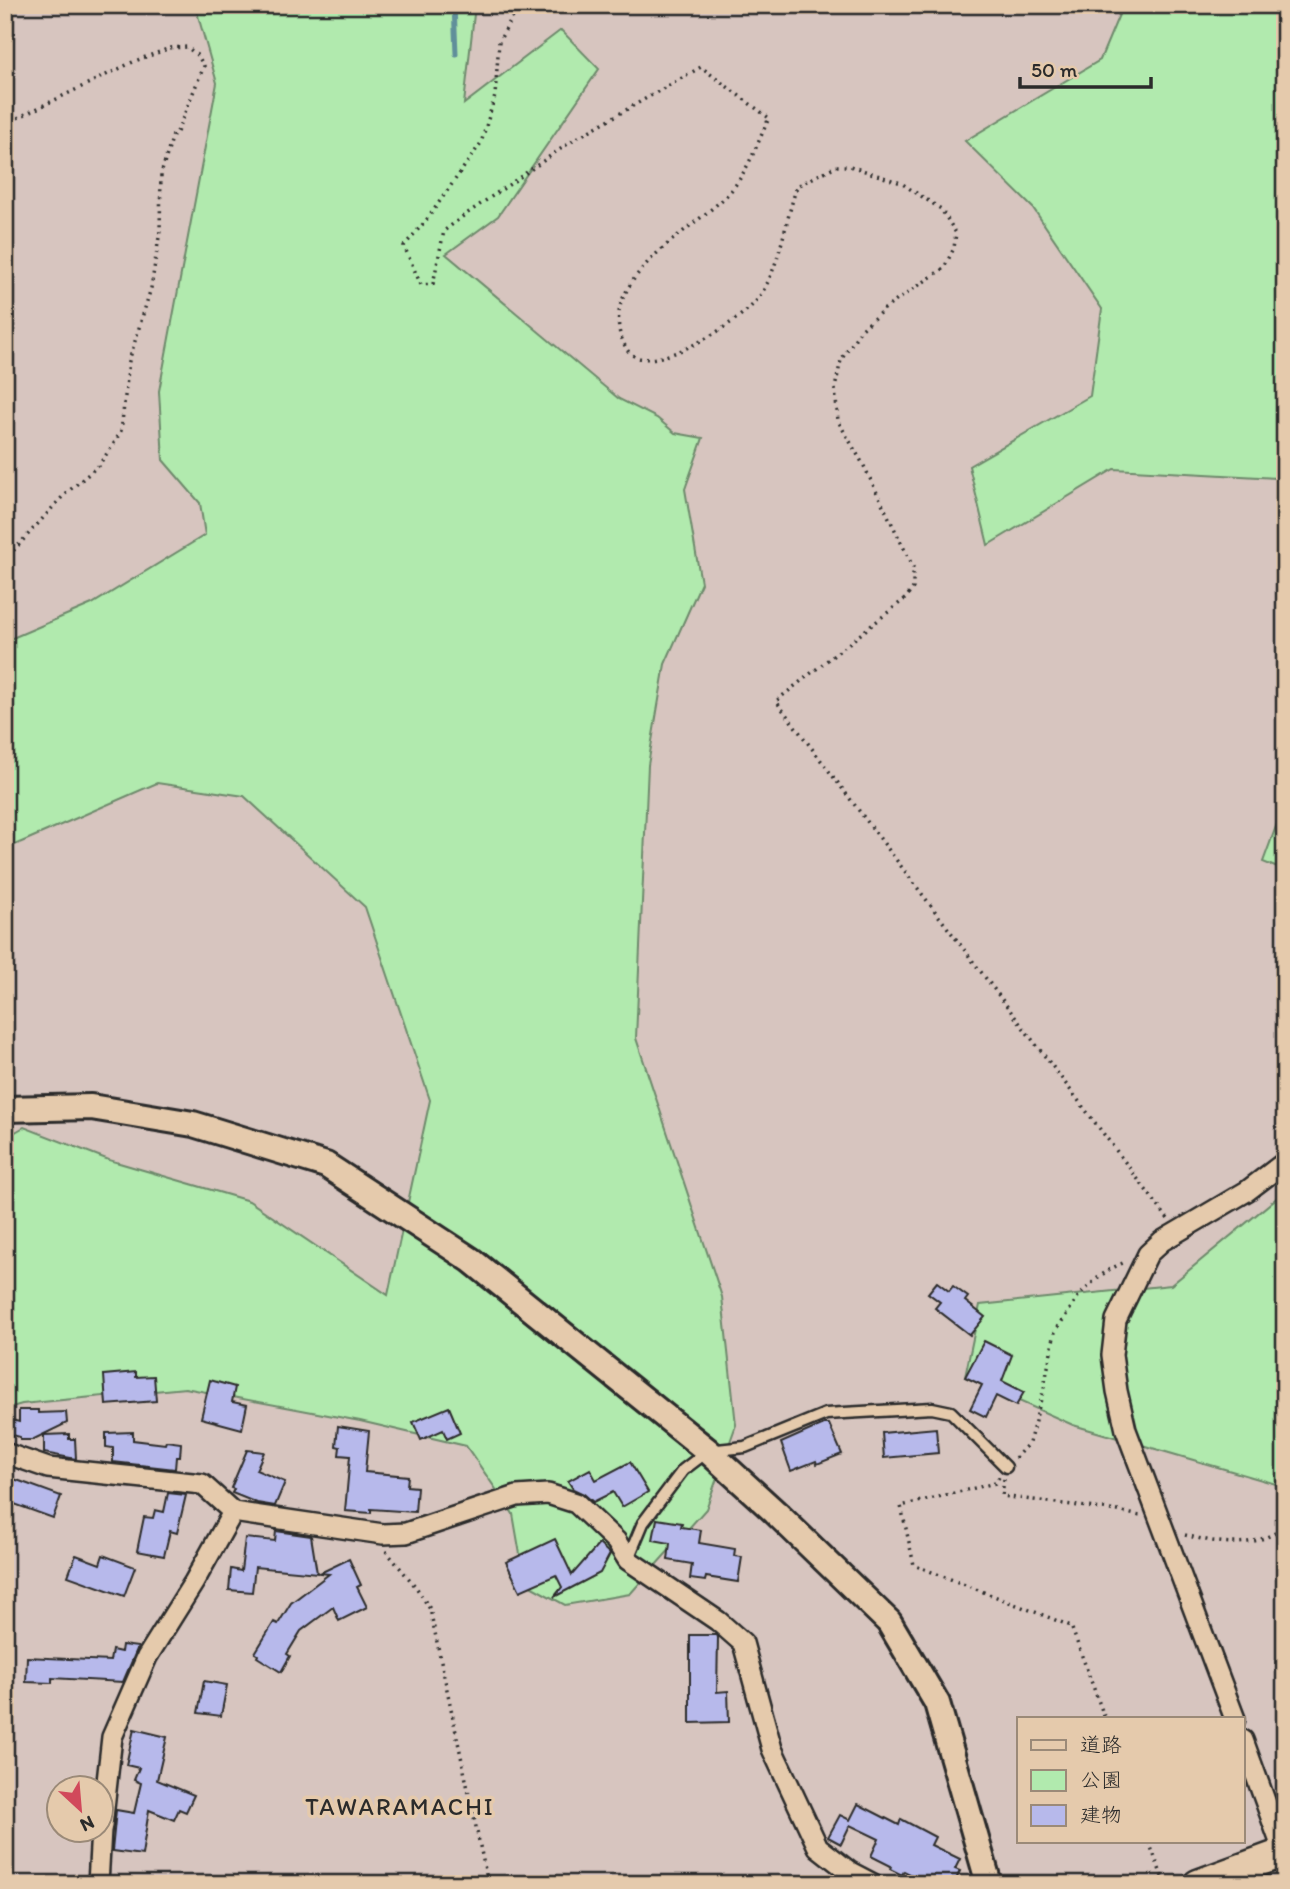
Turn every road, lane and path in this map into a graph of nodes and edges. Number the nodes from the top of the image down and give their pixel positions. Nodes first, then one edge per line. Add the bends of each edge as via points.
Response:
1 (520, 5) edge
2 (5, 124) edge
3 (5, 559) edge
4 (5, 1109) edge
5 (1285, 1162) edge
6 (1177, 1232) junction
7 (1148, 1254) junction
8 (708, 1451) junction
9 (5, 1454) edge
10 (1006, 1467) junction
11 (233, 1512) junction
12 (1163, 1522) junction
13 (1285, 1526) edge
14 (406, 1533) junction
15 (628, 1560) junction
16 (1104, 1717) edge
17 (1234, 1717) edge
18 (1244, 1743) edge
19 (107, 1773) edge
20 (100, 1843) edge
21 (1149, 1843) edge
22 (1284, 1853) edge
23 (98, 1884) edge
24 (488, 1884) edge
25 (873, 1884) edge
26 (989, 1884) edge
27 (1165, 1884) edge
28 (1198, 1884) edge

1 - 6 path via 499,41 495,96 481,143 404,246 421,285 433,284 444,231 461,217 575,139 701,67 769,118 746,168 726,195 634,277 620,306 619,333 636,358 660,357 712,337 744,314 773,269 797,186 836,166 850,166 901,183 941,209 956,233 944,268 860,331 841,360 835,388 838,421 913,567 913,588 776,702
2 - 3 path via 170,48 187,47 204,66 161,174 160,231 151,288 129,361 121,431 98,466 64,495
4 - 8 street via 91,1107 193,1124 326,1165 471,1260
5 - 6 street via 1247,1191
6 - 7 street
7 - 10 path via 1110,1269 1078,1297 1055,1332 1029,1443
7 - 12 street via 1116,1320 1112,1355 1126,1430
8 - 10 lane via 745,1447 826,1414 932,1408 951,1412
8 - 15 lane via 683,1471 643,1524
8 - 26 street via 889,1622 937,1703
9 - 11 street via 48,1468 202,1484
10 - 12 path via 1002,1496 1118,1511
10 - 16 path via 995,1483 901,1506 914,1565 1071,1626
11 - 14 street via 383,1534
11 - 19 street via 147,1657 111,1737
12 - 13 path via 1185,1536 1248,1544
12 - 17 street
14 - 15 street via 517,1496 548,1494 576,1503 616,1541
14 - 24 path via 386,1550 430,1609
15 - 25 street via 743,1643 772,1749 818,1847
18 - 22 street
20 - 23 street
21 - 27 path
22 - 28 main road

